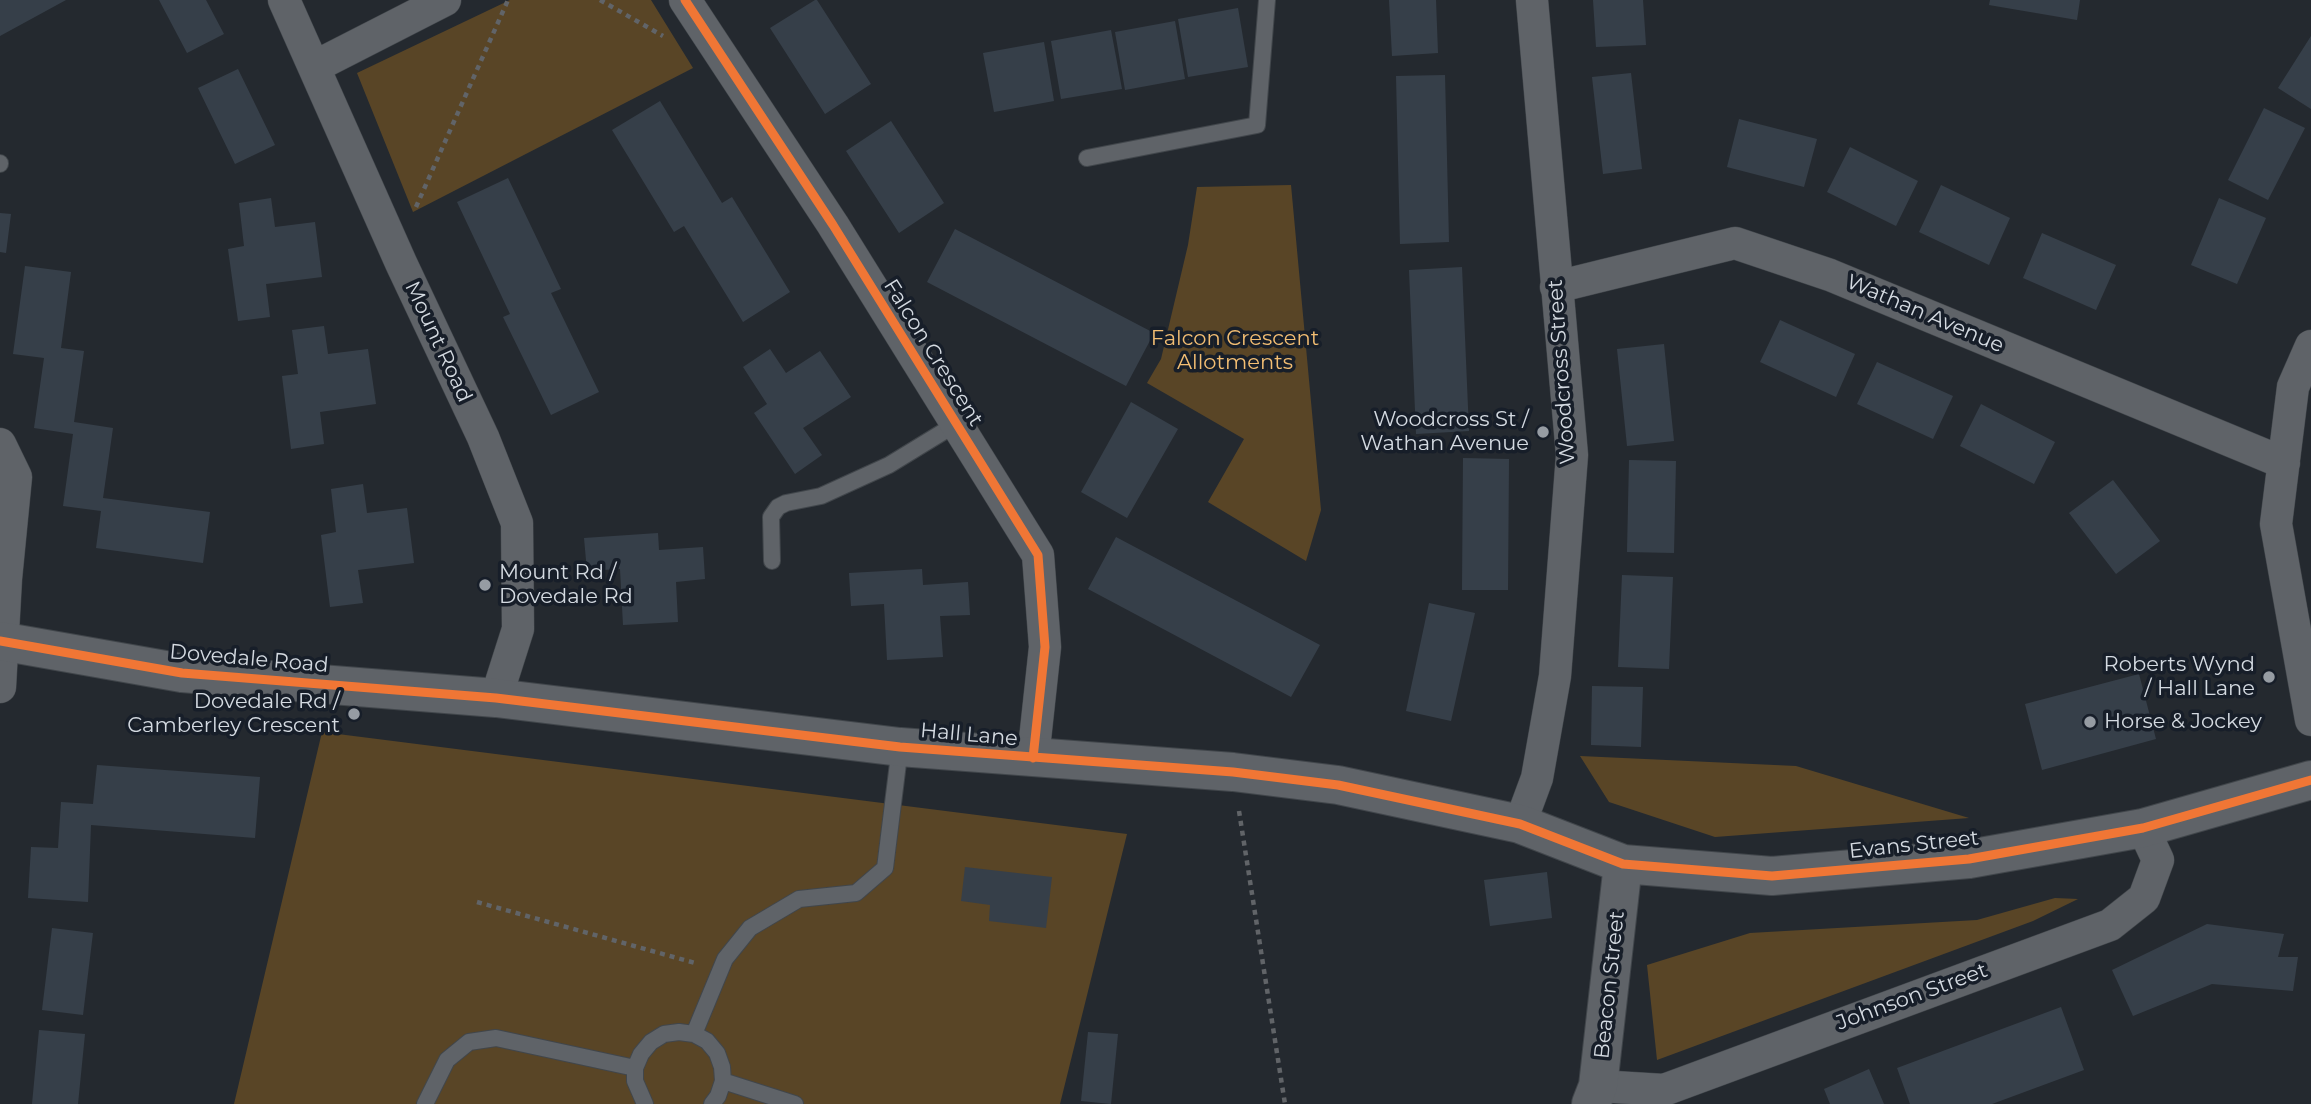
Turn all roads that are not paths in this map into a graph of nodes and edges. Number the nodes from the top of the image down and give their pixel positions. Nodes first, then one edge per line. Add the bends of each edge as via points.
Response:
1 (284, 0) edge
2 (445, 0) edge
3 (685, 0) edge
4 (1267, 0) edge
5 (1532, 0) edge
6 (314, 67) junction
7 (1087, 158) dead end
8 (1556, 287) junction
9 (2311, 346) edge
10 (956, 424) junction
11 (0, 444) edge
12 (2284, 463) junction
13 (772, 562) dead end
14 (2, 641) edge
15 (0, 687) edge
16 (496, 698) junction
17 (2311, 720) edge
18 (900, 747) junction
19 (1034, 758) junction
20 (2311, 780) edge
21 (1520, 824) junction
22 (2143, 828) junction
23 (1623, 864) junction
24 (694, 1034) junction
25 (635, 1068) junction
26 (723, 1081) junction
27 (1595, 1095) edge
28 (425, 1104) edge
29 (645, 1104) edge
30 (712, 1104) edge
31 (795, 1104) edge

1 - 6 street, Mount Road
2 - 6 street
3 - 10 street, Falcon Crescent via 833,225
4 - 7 lane via 1257,125
5 - 8 street, Woodcross Street
6 - 16 street, Mount Road via 483,437 517,523 518,629
8 - 12 street, Wathan Avenue via 1735,243 1830,275
8 - 21 street, Woodcross Street via 1572,455 1555,676 1537,778
9 - 12 street via 2293,387
10 - 13 lane via 889,466 821,496 778,507 771,517
10 - 19 street, Falcon Crescent via 1038,555 1045,648
11 - 14 street via 16,477
12 - 17 street via 2276,524
14 - 15 street
14 - 16 street, Dovedale Road via 182,673
16 - 18 street, Hall Lane
18 - 19 street, Hall Lane
18 - 24 lane via 885,868 856,893 799,899 750,928 724,959
19 - 21 street, Hall Lane via 1233,772 1338,785
20 - 22 street, Evans Street
21 - 23 street, Evans Street
22 - 23 street, Evans Street via 1969,859 1772,876
22 - 27 street, Johnson Street via 2158,860 2144,898 2110,925 1664,1090
23 - 27 street, Beacon Street
24 - 25 lane via 664,1034 651,1042
24 - 26 lane via 717,1053
25 - 28 lane via 496,1038 469,1042 447,1060
25 - 29 lane via 635,1082
26 - 30 lane
26 - 31 lane

